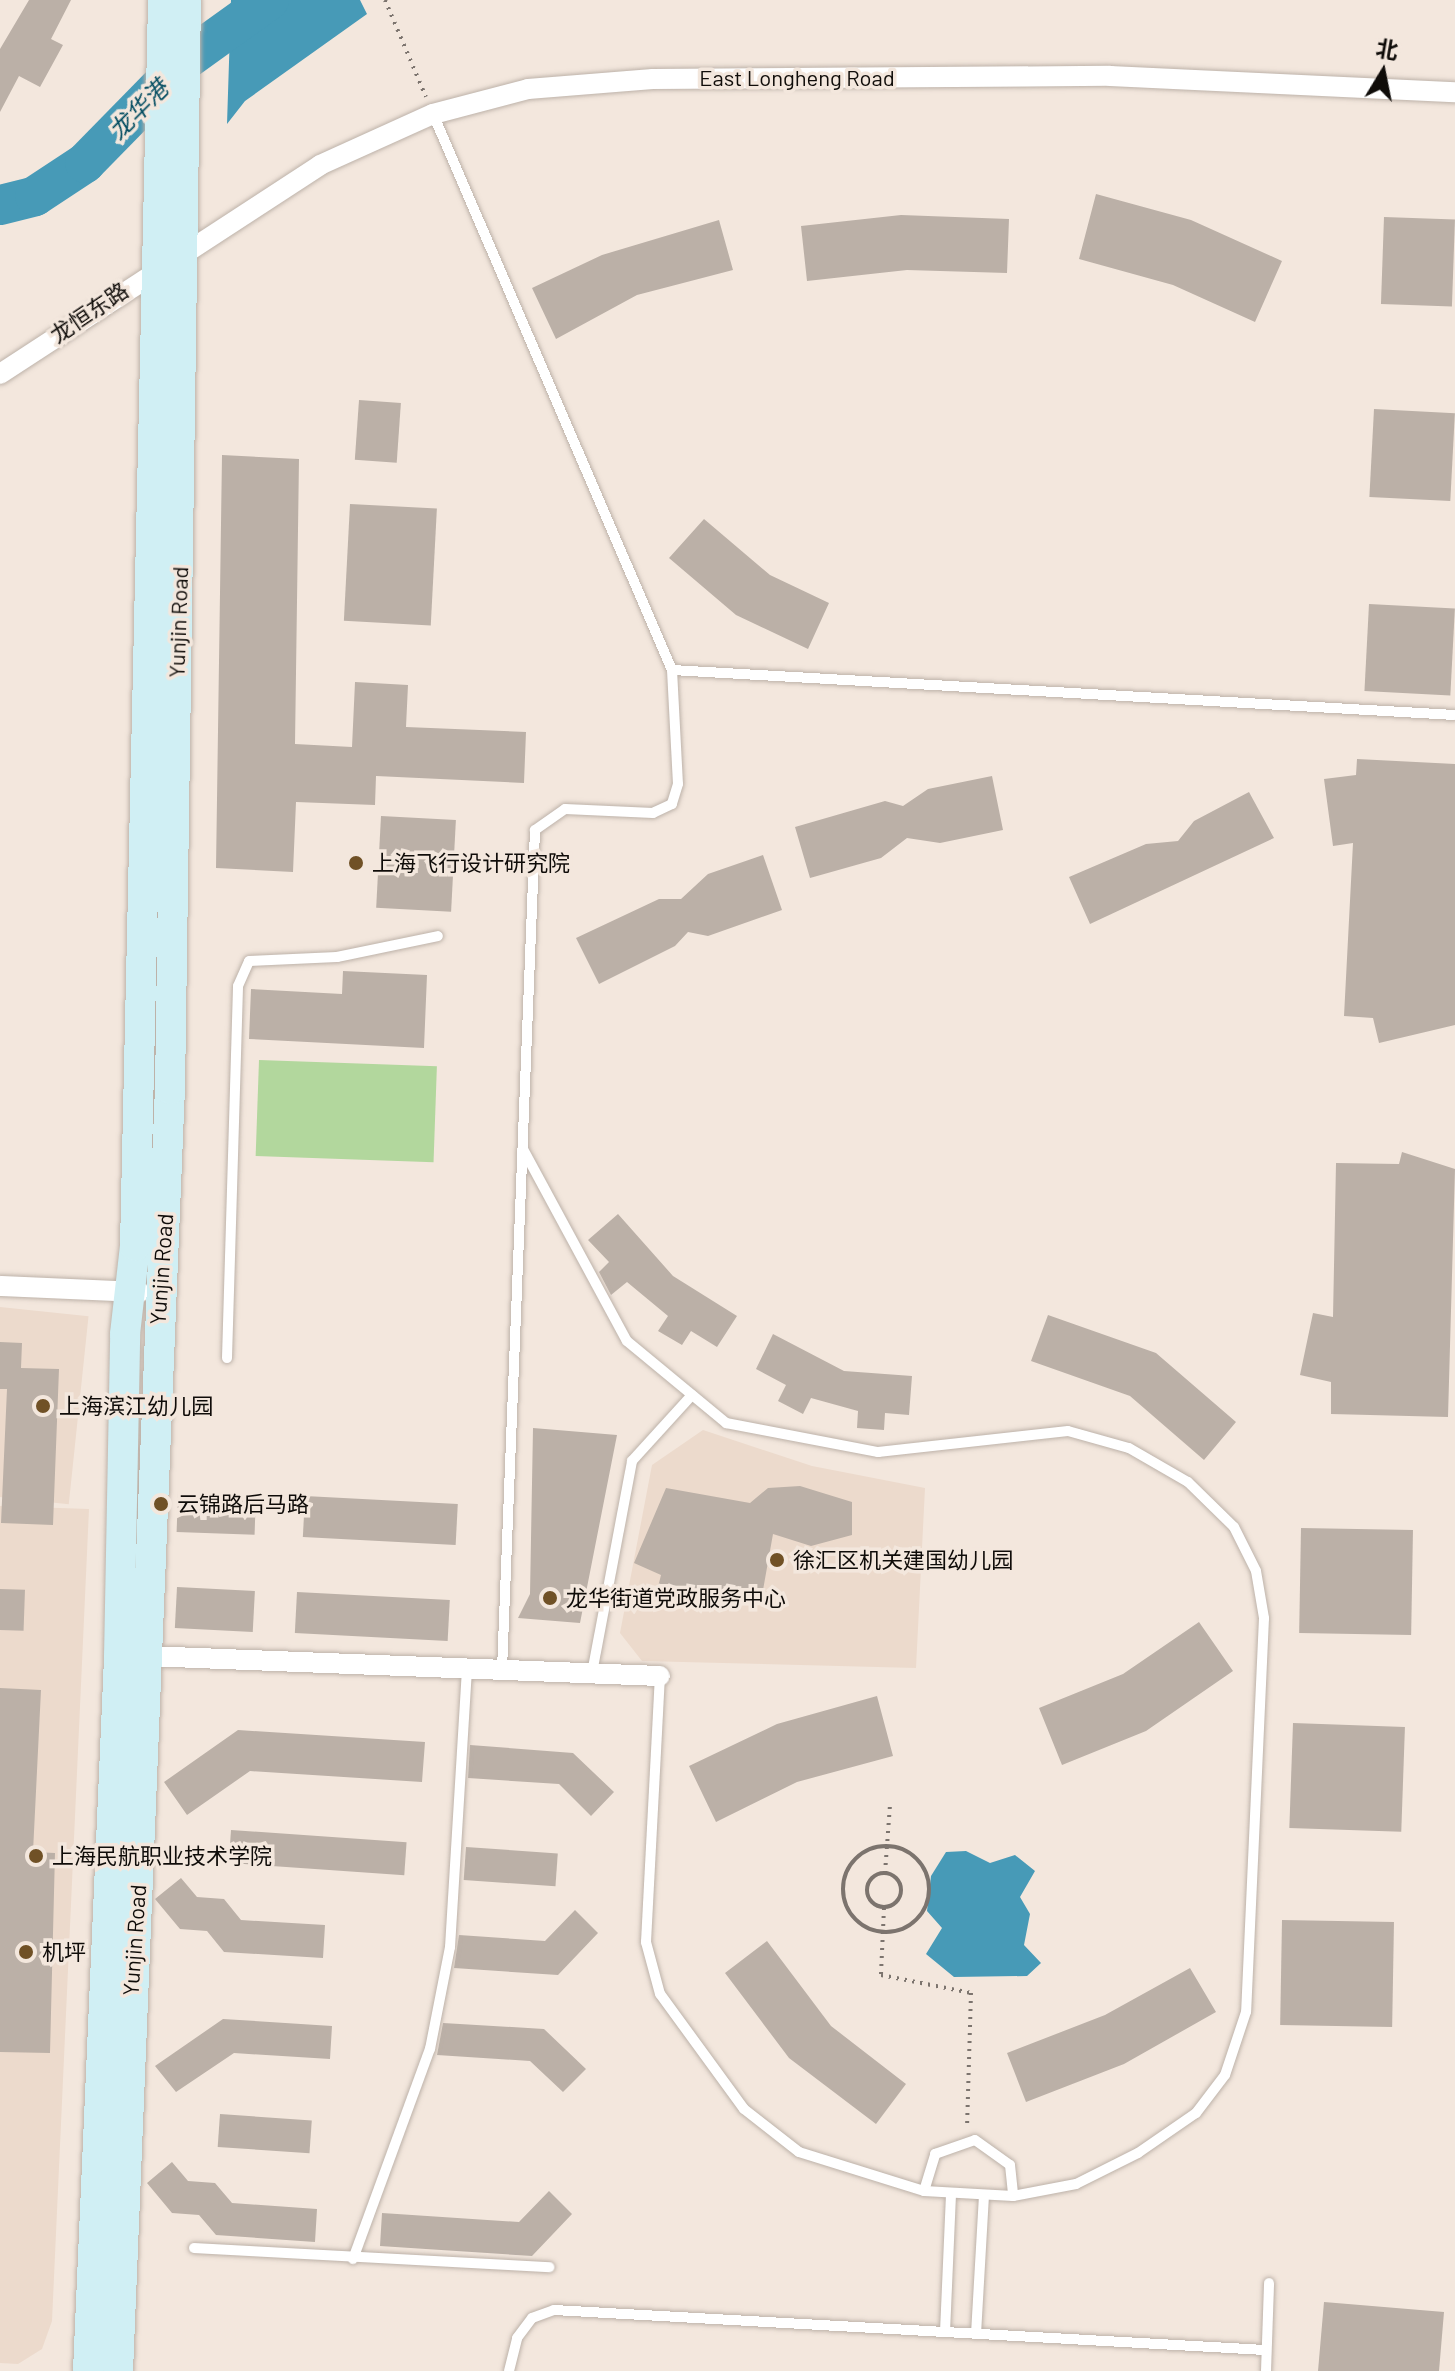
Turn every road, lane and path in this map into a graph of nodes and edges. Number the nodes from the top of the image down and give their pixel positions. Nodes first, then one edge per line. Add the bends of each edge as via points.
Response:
1 (385, 0) edge
2 (171, 6) edge
3 (1455, 92) edge
4 (433, 114) junction
5 (179, 252) junction
6 (153, 268) junction
7 (0, 374) edge
8 (672, 670) junction
9 (1455, 715) edge
10 (438, 936) dead end
11 (523, 1149) junction
12 (0, 1286) edge
13 (130, 1292) junction
14 (161, 1293) junction
15 (227, 1358) dead end
16 (692, 1395) junction
17 (146, 1656) junction
18 (467, 1668) junction
19 (502, 1670) junction
20 (592, 1673) junction
21 (660, 1676) joint
22 (890, 1805) dead end
23 (887, 1846) junction
24 (885, 1873) junction
25 (884, 1908) junction
26 (883, 1932) junction
27 (967, 2140) junction
28 (924, 2191) junction
29 (951, 2196) junction
30 (1013, 2196) junction
31 (984, 2197) junction
32 (194, 2248) dead end
33 (353, 2259) junction
34 (549, 2267) dead end
35 (1269, 2283) dead end
36 (945, 2332) junction
37 (976, 2334) junction
38 (1266, 2350) junction
39 (88, 2371) edge
40 (118, 2371) edge
41 (509, 2371) edge
42 (1266, 2371) edge

1 - 4 path
2 - 5 main road, Yunjin Road via 182,167
2 - 6 main road, Yunjin Road
3 - 4 street, East Longheng Road via 1153,77 653,79 528,89
4 - 5 street, East Longheng Road via 320,165
4 - 8 lane
5 - 6 street, 龙恒东路
5 - 14 main road, Yunjin Road via 183,457
6 - 7 street, 龙恒东路
6 - 13 main road, Yunjin Road via 157,457
8 - 9 lane
8 - 11 lane via 678,784 672,804 653,813 565,809 535,830
10 - 15 lane via 337,957 249,961 238,986
11 - 16 lane via 627,1341
11 - 19 lane via 524,1252
12 - 13 street
13 - 14 street
13 - 39 main road, Yunjin Road
14 - 17 main road, Yunjin Road
16 - 20 lane via 632,1461
16 - 30 lane via 726,1423 878,1452 1068,1431 1129,1448 1188,1482 1234,1527 1256,1571 1264,1618 1246,2012 1225,2075 1196,2113 1138,2153 1076,2184
17 - 18 street
17 - 40 main road, Yunjin Road
18 - 19 street
18 - 33 lane via 450,1947 430,2049
19 - 20 street
20 - 21 street
21 - 28 lane via 646,1942 660,1994 744,2109 799,2152
22 - 23 path
23 - 24 path
23 - 26 path via 859,1855 842,1894 854,1919
23 - 26 path via 915,1857 929,1897 916,1921
24 - 25 path via 902,1891
24 - 25 path via 867,1889
25 - 26 path
26 - 27 path via 881,1975 971,1993
27 - 28 lane via 935,2154
27 - 30 lane via 1001,2153
28 - 29 lane
29 - 31 lane
29 - 36 lane
30 - 31 lane
31 - 37 lane
32 - 33 lane
33 - 34 lane
35 - 38 lane
36 - 37 lane
36 - 41 lane via 554,2310 532,2318 517,2338
37 - 38 lane
38 - 42 lane

